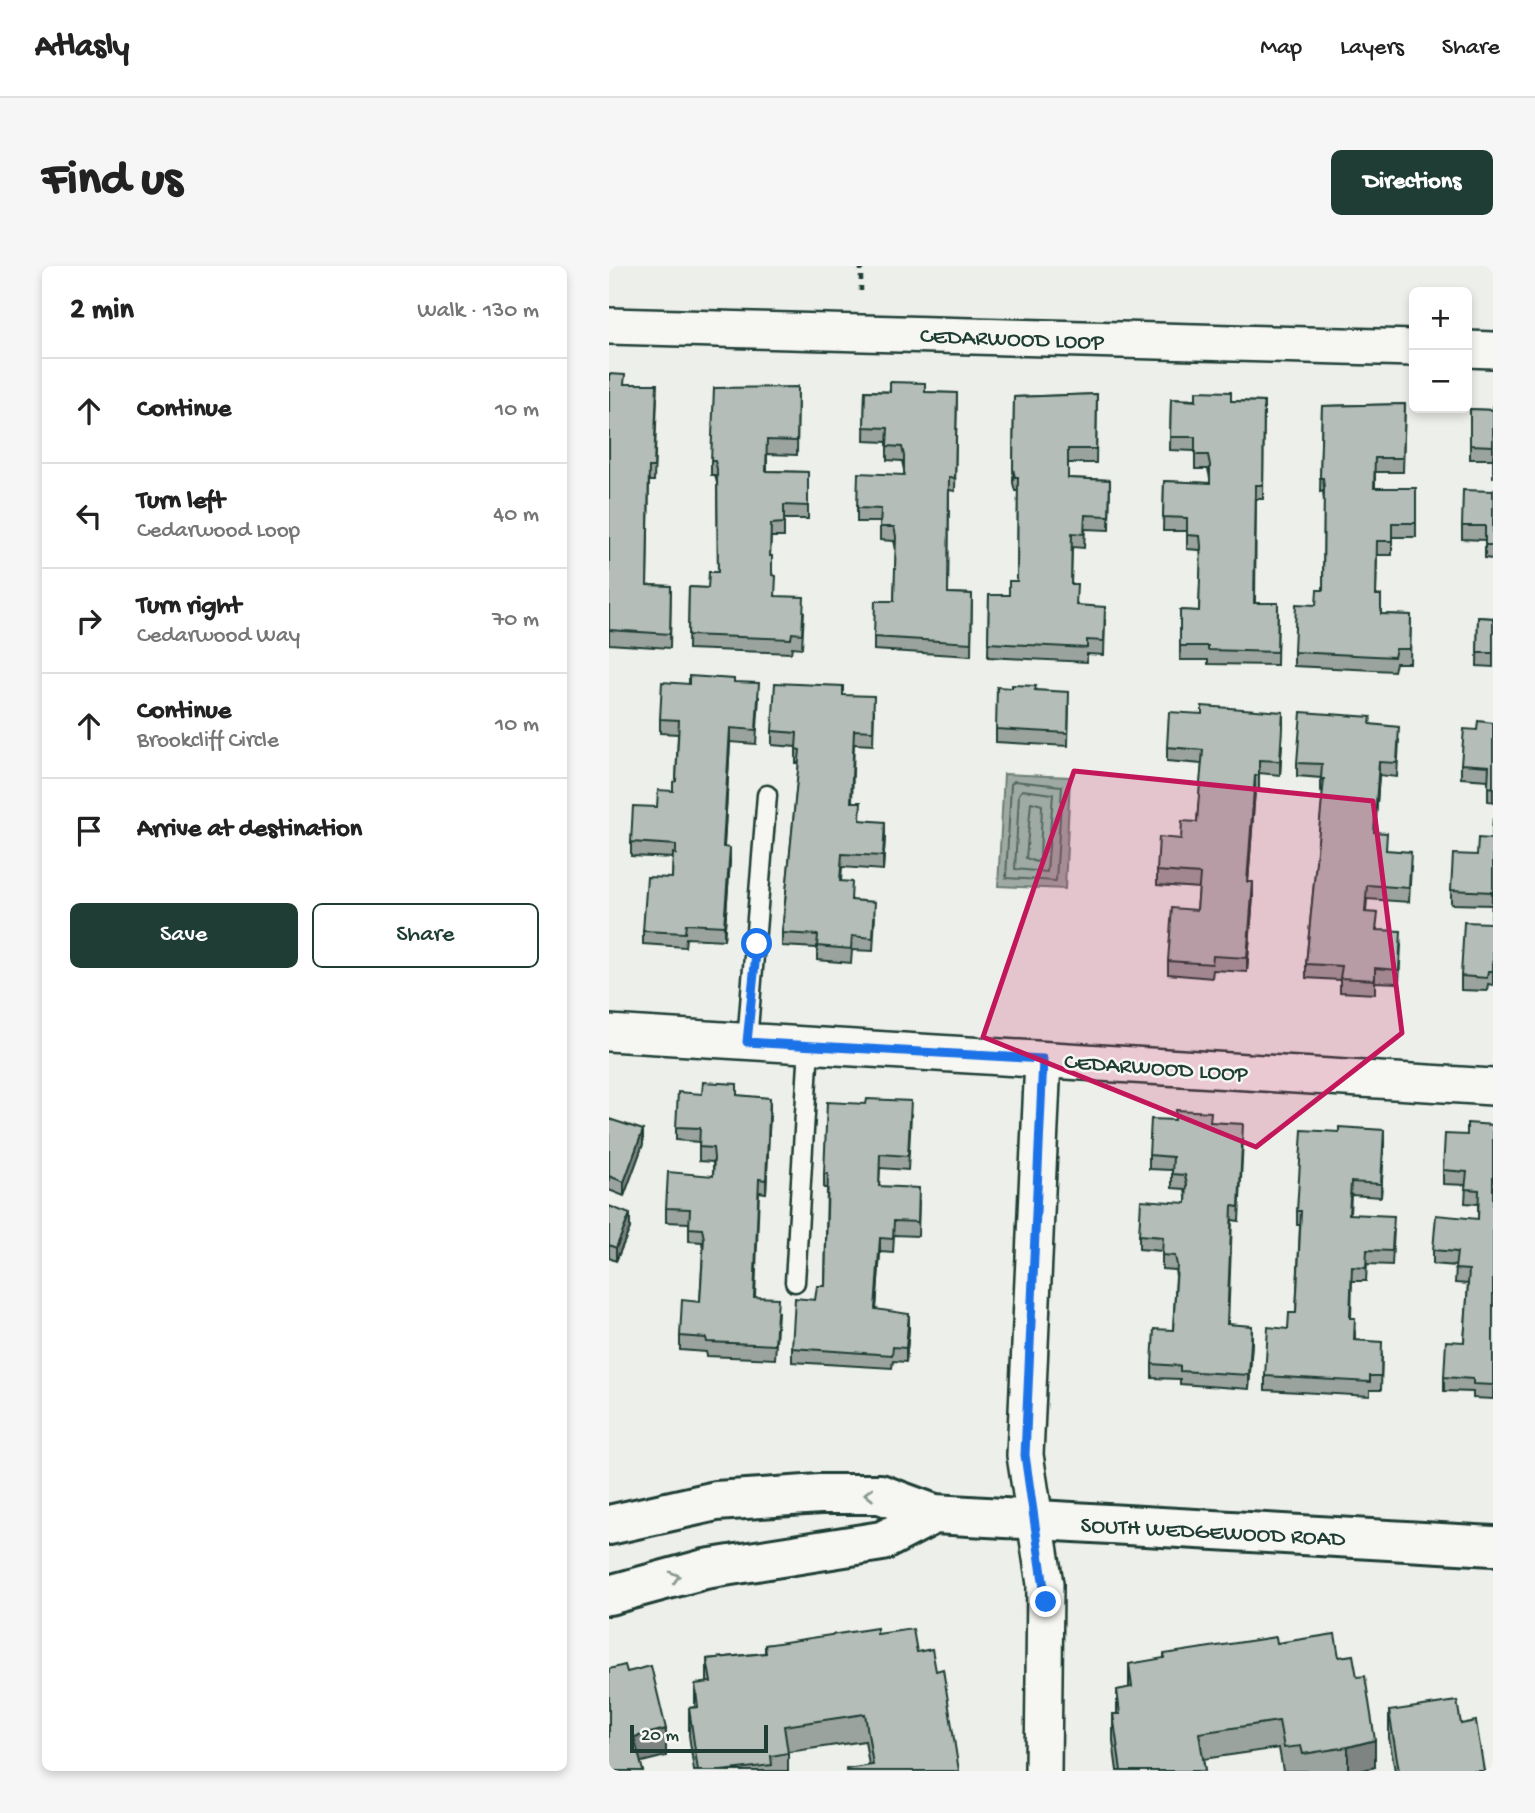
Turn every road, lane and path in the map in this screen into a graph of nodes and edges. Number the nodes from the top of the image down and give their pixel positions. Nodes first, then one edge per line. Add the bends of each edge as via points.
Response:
1 (609, 326) edge
2 (1409, 348) edge
3 (1472, 349) edge
4 (1493, 350) edge
5 (768, 795) dead end
6 (609, 1033) edge
7 (747, 1042) junction
8 (809, 1046) junction
9 (1043, 1059) junction
10 (1493, 1087) edge
11 (795, 1282) dead end
12 (934, 1514) junction
13 (1035, 1520) junction
14 (609, 1525) edge
15 (1493, 1546) edge
16 (609, 1595) edge
17 (1044, 1771) edge

1 - 2 street, CEDARWOOD LOOP
3 - 4 street
5 - 7 lane
6 - 7 street, CEDARWOOD LOOP
7 - 8 street, CEDARWOOD LOOP
8 - 9 street, CEDARWOOD LOOP
8 - 11 lane
9 - 10 street, CEDARWOOD LOOP
9 - 13 street via 1025,1455
12 - 13 street, SOUTH WEDGEWOOD ROAD
12 -> 14 street, SOUTH WEDGEWOOD ROAD via 880,1494 820,1494 716,1501
16 -> 12 street via 705,1569 882,1541
13 - 15 street, SOUTH WEDGEWOOD ROAD
13 - 17 street via 1046,1602

